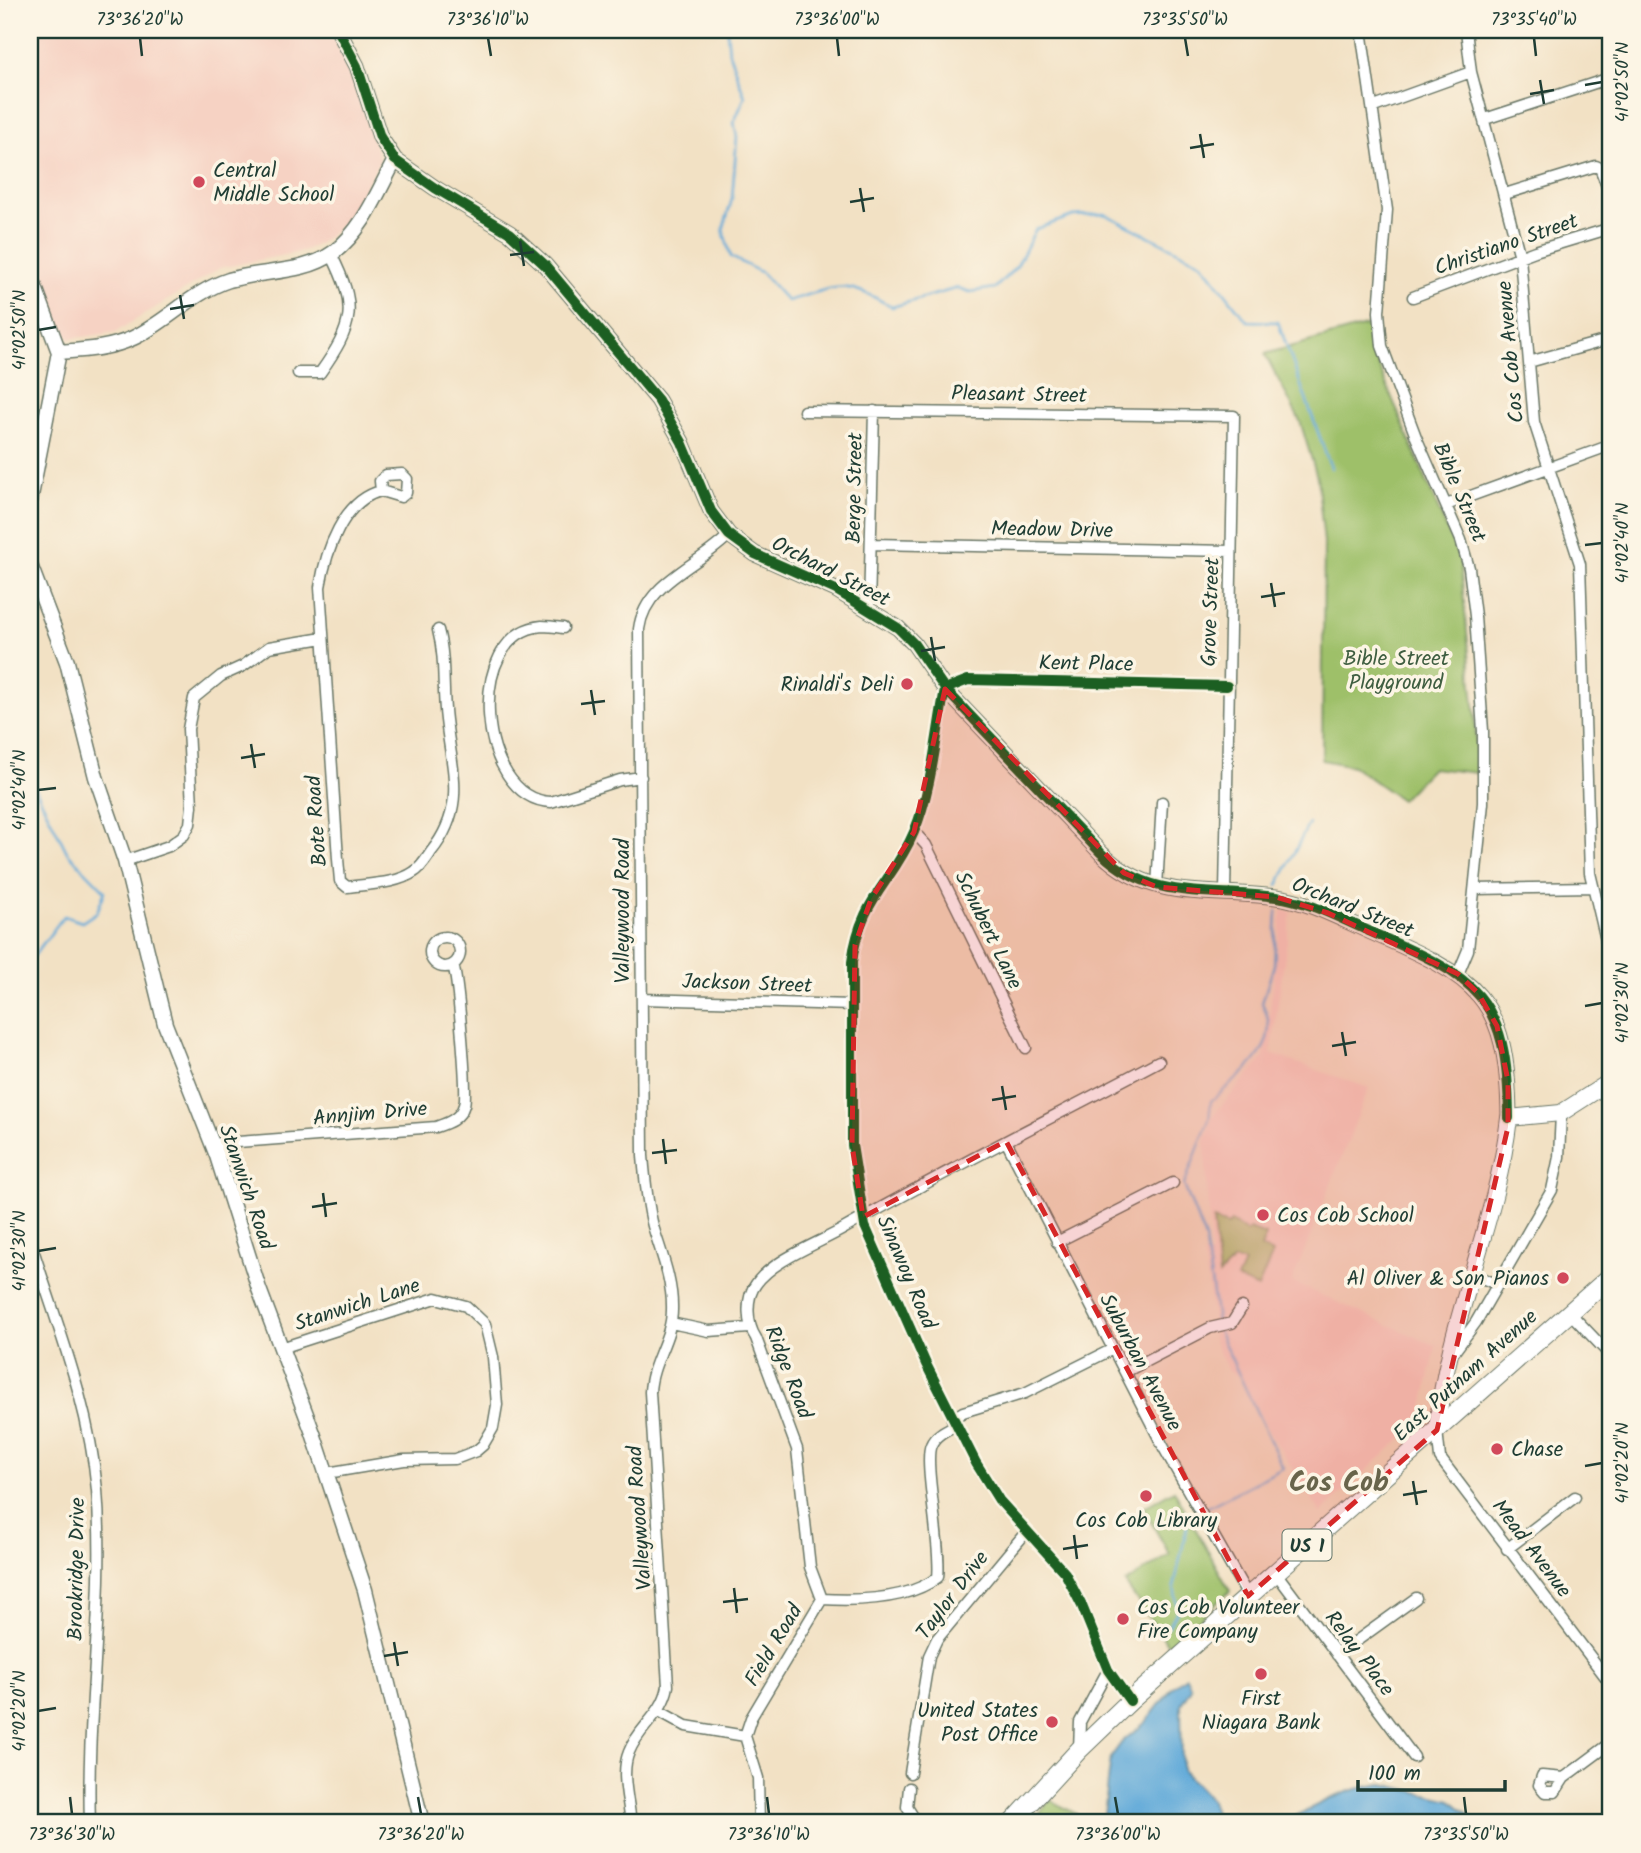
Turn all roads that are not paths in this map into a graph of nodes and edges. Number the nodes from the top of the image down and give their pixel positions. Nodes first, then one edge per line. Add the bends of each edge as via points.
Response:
1 (338, 30) edge
2 (1361, 30) edge
3 (1466, 30) edge
4 (1611, 65) edge
5 (1471, 72) junction
6 (1611, 79) edge
7 (1374, 107) junction
8 (1485, 119) junction
9 (395, 160) junction
10 (1505, 194) junction
11 (1611, 196) edge
12 (1611, 228) edge
13 (331, 254) junction
14 (1520, 257) junction
15 (30, 274) edge
16 (1413, 297) dead end
17 (1611, 339) edge
18 (59, 352) junction
19 (1529, 362) junction
20 (298, 373) dead end
21 (804, 411) dead end
22 (874, 411) junction
23 (1234, 416) joint
24 (1611, 445) edge
25 (1549, 466) junction
26 (381, 491) dead end
27 (30, 501) edge
28 (1446, 505) junction
29 (729, 536) junction
30 (873, 544) junction
31 (1231, 551) junction
32 (30, 565) edge
33 (46, 606) junction
34 (869, 609) junction
35 (30, 611) edge
36 (563, 628) dead end
37 (438, 630) dead end
38 (323, 638) junction
39 (1227, 686) junction
40 (945, 690) junction
41 (641, 777) junction
42 (1162, 803) dead end
43 (914, 832) junction
44 (125, 861) junction
45 (1157, 887) junction
46 (1593, 887) junction
47 (1475, 889) junction
48 (1225, 893) junction
49 (1611, 961) edge
50 (453, 965) dead end
51 (1458, 974) junction
52 (642, 999) junction
53 (852, 1005) junction
54 (1026, 1048) dead end
55 (1159, 1061) dead end
56 (1611, 1081) edge
57 (1561, 1113) junction
58 (1509, 1118) junction
59 (1006, 1141) junction
60 (212, 1144) junction
61 (1173, 1182) dead end
62 (863, 1217) junction
63 (30, 1240) edge
64 (1057, 1242) junction
65 (1473, 1274) junction
66 (1611, 1276) edge
67 (1498, 1285) junction
68 (1242, 1307) dead end
69 (1570, 1313) junction
70 (671, 1323) junction
71 (749, 1328) junction
72 (281, 1348) junction
73 (1112, 1349) junction
74 (1452, 1355) junction
75 (1611, 1356) edge
76 (1125, 1372) junction
77 (954, 1422) junction
78 (1437, 1430) junction
79 (327, 1473) junction
80 (1575, 1497) dead end
81 (1027, 1531) junction
82 (1507, 1549) junction
83 (1276, 1573) junction
84 (1248, 1596) junction
85 (1416, 1598) dead end
86 (822, 1599) junction
87 (1338, 1655) junction
88 (1607, 1668) edge
89 (1108, 1670) junction
90 (1611, 1684) edge
91 (1130, 1701) junction
92 (659, 1712) junction
93 (745, 1736) junction
94 (1611, 1743) edge
95 (1079, 1750) junction
96 (1414, 1757) dead end
97 (910, 1773) dead end
98 (1564, 1777) dead end
99 (909, 1788) dead end
100 (90, 1823) edge
101 (422, 1823) edge
102 (631, 1823) edge
103 (759, 1823) edge
104 (917, 1823) edge
105 (1013, 1823) edge

1 - 9 street, Orchard Street via 357,66 376,128
2 - 7 street, Bible Street
3 - 5 street, Cos Cob Avenue
4 - 6 street
5 - 7 street
5 - 8 street, Cos Cob Avenue
6 - 8 street
7 - 28 street, Bible Street via 1387,222 1380,336
8 - 10 street, Cos Cob Avenue
9 - 13 street via 365,219
9 - 29 street, Orchard Street via 510,233 545,265 658,400 682,442 707,503
10 - 11 street via 1596,166
10 - 14 street, Cos Cob Avenue
12 - 14 street, Christiano Street
13 - 18 street via 297,268 214,286 146,331 119,343
13 - 20 street via 350,298 348,328 320,373
14 - 16 street, Christiano Street
14 - 19 street, Cos Cob Avenue
15 - 18 street
17 - 19 street
18 - 27 street
19 - 25 street, Cos Cob Avenue via 1534,422
21 - 22 street, Pleasant Street
22 - 23 street, Pleasant Street
22 - 30 street, Berge Street
23 - 31 street, Grove Street
24 - 25 street
25 - 28 street
25 - 46 street, Cos Cob Avenue via 1580,564
26 - 38 street, Bote Road via 357,500 326,556 320,587
28 - 47 street, Bible Street via 1467,559 1477,647 1483,773
29 - 34 street, Orchard Street via 755,554
29 - 41 street, Valleywood Road via 655,593 640,618
30 - 31 street, Meadow Drive
30 - 34 street, Berge Street
31 - 39 street, Grove Street
32 - 33 street, Stanwich Road
33 - 35 street
33 - 44 street, Stanwich Road
34 - 40 street, Orchard Street via 907,636
36 - 41 street via 540,626 520,635 493,672 488,711 506,772 522,792 540,802
37 - 38 street, Bote Road via 455,779 453,812 434,849 415,872 347,887 340,881
38 - 44 street via 270,647 194,698 188,729 190,824 169,846
39 - 40 street, Kent Place via 968,680
39 - 48 street, Grove Street
40 - 43 street, Sinawoy Road
40 - 45 street, Orchard Street via 1108,860 1132,878
41 - 52 street, Valleywood Road
42 - 45 street
43 - 53 street, Sinawoy Road via 862,919 852,962
43 - 54 street, Schubert Lane via 926,845
44 - 60 street, Stanwich Road via 162,1017
45 - 48 street, Orchard Street
46 - 47 street
46 - 49 street, Cos Cob Avenue
47 - 51 street, Bible Street via 1468,950
48 - 51 street, Orchard Street via 1307,905
50 - 60 street, Annjim Drive via 465,1105 453,1122
51 - 58 street, Orchard Street via 1478,993 1497,1026
52 - 53 street, Jackson Street
52 - 70 street, Valleywood Road via 645,1185 669,1283
53 - 62 street, Sinawoy Road via 852,1144
55 - 59 street, Ridge Road
56 - 57 main road
57 - 58 main road
57 - 67 street via 1552,1190
58 - 65 main road, Orchard Street
59 - 62 street, Ridge Road
59 - 64 street, Suburban Avenue
60 - 72 street, Stanwich Road
61 - 64 street
62 - 71 street, Ridge Road via 762,1276 751,1292
62 - 77 street, Sinawoy Road
63 - 100 street, Brookridge Drive via 82,1397 97,1489
64 - 73 street, Suburban Avenue
65 - 67 street
65 - 74 main road, Orchard Street
66 - 69 main road, East Putnam Avenue / US 1
67 - 74 street
68 - 76 street via 1232,1322 1215,1326
69 - 75 street
69 - 78 main road, East Putnam Avenue / US 1
70 - 71 street via 709,1331
70 - 92 street, Valleywood Road via 650,1392 668,1674 667,1694
71 - 86 street, Ridge Road via 797,1449 810,1567
72 - 79 street, Stanwich Road
72 - 79 street, Stanwich Lane via 436,1298 466,1307 485,1324 494,1357 497,1405 493,1429 483,1445 455,1459 404,1460
73 - 76 street, Suburban Avenue
73 - 77 street via 1025,1394 963,1412
74 - 78 main road, Orchard Street
76 - 84 street, Suburban Avenue
77 - 81 street, Sinawoy Road via 993,1492
77 - 86 street, Field Road via 938,1436 928,1456 937,1521 938,1577 923,1588 888,1595
78 - 82 street, Mead Avenue via 1440,1458
78 - 83 main road, East Putnam Avenue / US 1
79 - 101 street, Stanwich Road via 377,1628
80 - 82 street
81 - 89 street, Sinawoy Road via 1071,1583
81 - 97 street, Taylor Drive via 937,1639 929,1656
82 - 88 street, Mead Avenue
83 - 84 main road, East Putnam Avenue / US 1
83 - 87 street, Relay Place
84 - 91 main road, East Putnam Avenue / US 1
85 - 87 street
86 - 93 street, Field Road via 751,1718
87 - 96 street, Relay Place
88 - 90 street, Mead Avenue
89 - 91 street, Sinawoy Road
89 - 95 street via 1080,1722
91 - 95 main road, East Putnam Avenue / US 1
92 - 93 street via 686,1726
92 - 102 street, Valleywood Road via 635,1740 625,1763
93 - 103 street via 758,1778
94 - 98 street
95 - 105 main road, East Putnam Avenue / US 1
99 - 104 street via 907,1807

